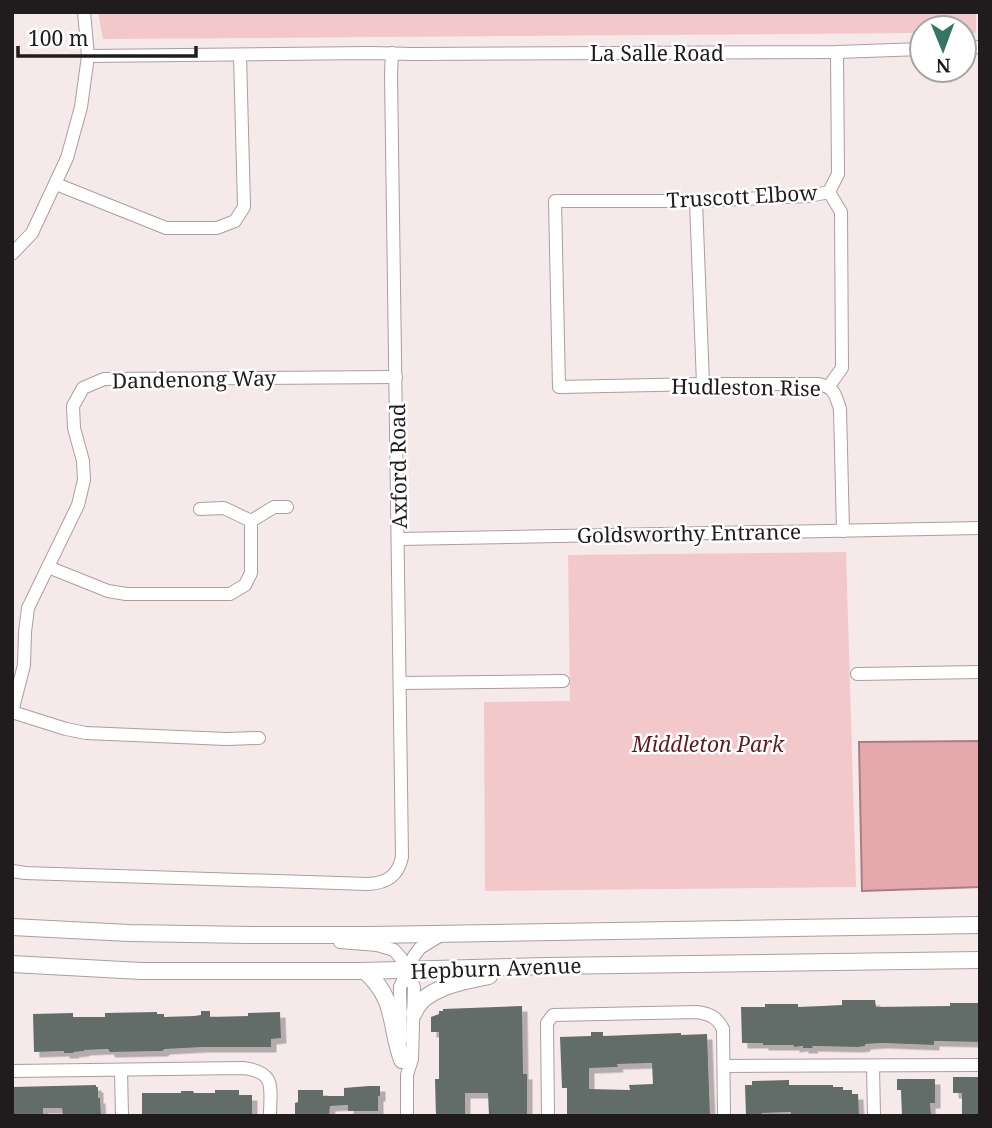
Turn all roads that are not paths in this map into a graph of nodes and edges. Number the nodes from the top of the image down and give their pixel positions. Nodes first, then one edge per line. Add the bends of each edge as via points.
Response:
1 (84, 12) edge
2 (908, 49) edge
3 (837, 51) junction
4 (392, 53) junction
5 (240, 55) junction
6 (88, 57) junction
7 (56, 184) junction
8 (830, 192) junction
9 (696, 201) junction
10 (12, 254) edge
11 (396, 377) junction
12 (703, 384) junction
13 (829, 386) junction
14 (559, 387) joint
15 (287, 507) dead end
16 (200, 509) dead end
17 (251, 520) junction
18 (980, 528) edge
19 (843, 531) junction
20 (399, 539) junction
21 (48, 566) junction
22 (980, 672) edge
23 (857, 674) dead end
24 (563, 681) dead end
25 (400, 683) junction
26 (12, 712) edge
27 (259, 738) dead end
28 (12, 871) edge
29 (980, 925) edge
30 (12, 927) edge
31 (444, 934) junction
32 (250, 935) junction
33 (980, 960) edge
34 (12, 964) edge
35 (547, 966) junction
36 (365, 971) junction
37 (407, 971) junction
38 (414, 1013) junction
39 (980, 1065) edge
40 (724, 1066) junction
41 (873, 1066) junction
42 (404, 1067) junction
43 (121, 1070) junction
44 (12, 1071) edge
45 (122, 1116) edge
46 (270, 1116) edge
47 (407, 1116) edge
48 (548, 1116) edge
49 (724, 1116) edge
50 (874, 1116) edge

1 - 6 street
2 - 3 street, La Salle Road
3 - 4 street, La Salle Road
3 - 8 street, Truscott Elbow via 838,174
4 - 5 street, La Salle Road
4 - 11 street, Axford Road
5 - 6 street, La Salle Road
5 - 7 street via 244,206 235,221 217,228 166,228
6 - 7 street via 81,107
7 - 10 street via 32,233
8 - 9 street, Truscott Elbow via 809,197
8 - 13 street via 841,212 842,368
9 - 12 street
9 - 14 street, Truscott Elbow via 555,201
11 - 20 street, Axford Road
11 - 21 street, Dandenong Way via 104,379 83,388 73,406 84,480 78,505
12 - 13 street, Hudleston Rise
12 - 14 street, Hudleston Rise
13 - 19 street, Hudleston Rise via 840,409
15 - 17 street
16 - 17 street via 224,508
17 - 21 street via 251,573 245,585 230,594 126,594
18 - 19 street, Goldsworthy Entrance
19 - 20 street, Goldsworthy Entrance
20 - 25 street, Axford Road
21 - 26 street, Dandenong Way via 28,608 24,665
22 - 23 street
24 - 25 street
25 - 28 street, Axford Road via 402,857 394,876 385,882
26 - 27 street via 86,733
29 - 31 main road, Hepburn Avenue
30 - 32 main road, Hepburn Avenue
31 - 32 main road, Hepburn Avenue
31 - 37 street via 420,948
32 - 37 street via 387,947 398,954
33 - 35 main road, Hepburn Avenue
34 - 36 main road, Hepburn Avenue via 141,971
35 - 37 main road, Hepburn Avenue
35 - 38 main road via 451,984 421,1001
36 - 37 main road, Hepburn Avenue
36 - 42 main road via 387,1001
37 - 38 street via 414,986
37 - 42 street via 400,987
38 - 42 street via 412,1059
39 - 41 street
40 - 41 street
40 - 48 street via 723,1029 710,1014 553,1015 547,1023
40 - 49 street
41 - 50 street
42 - 47 street
43 - 44 street
43 - 45 street
43 - 46 street via 254,1069 268,1078

